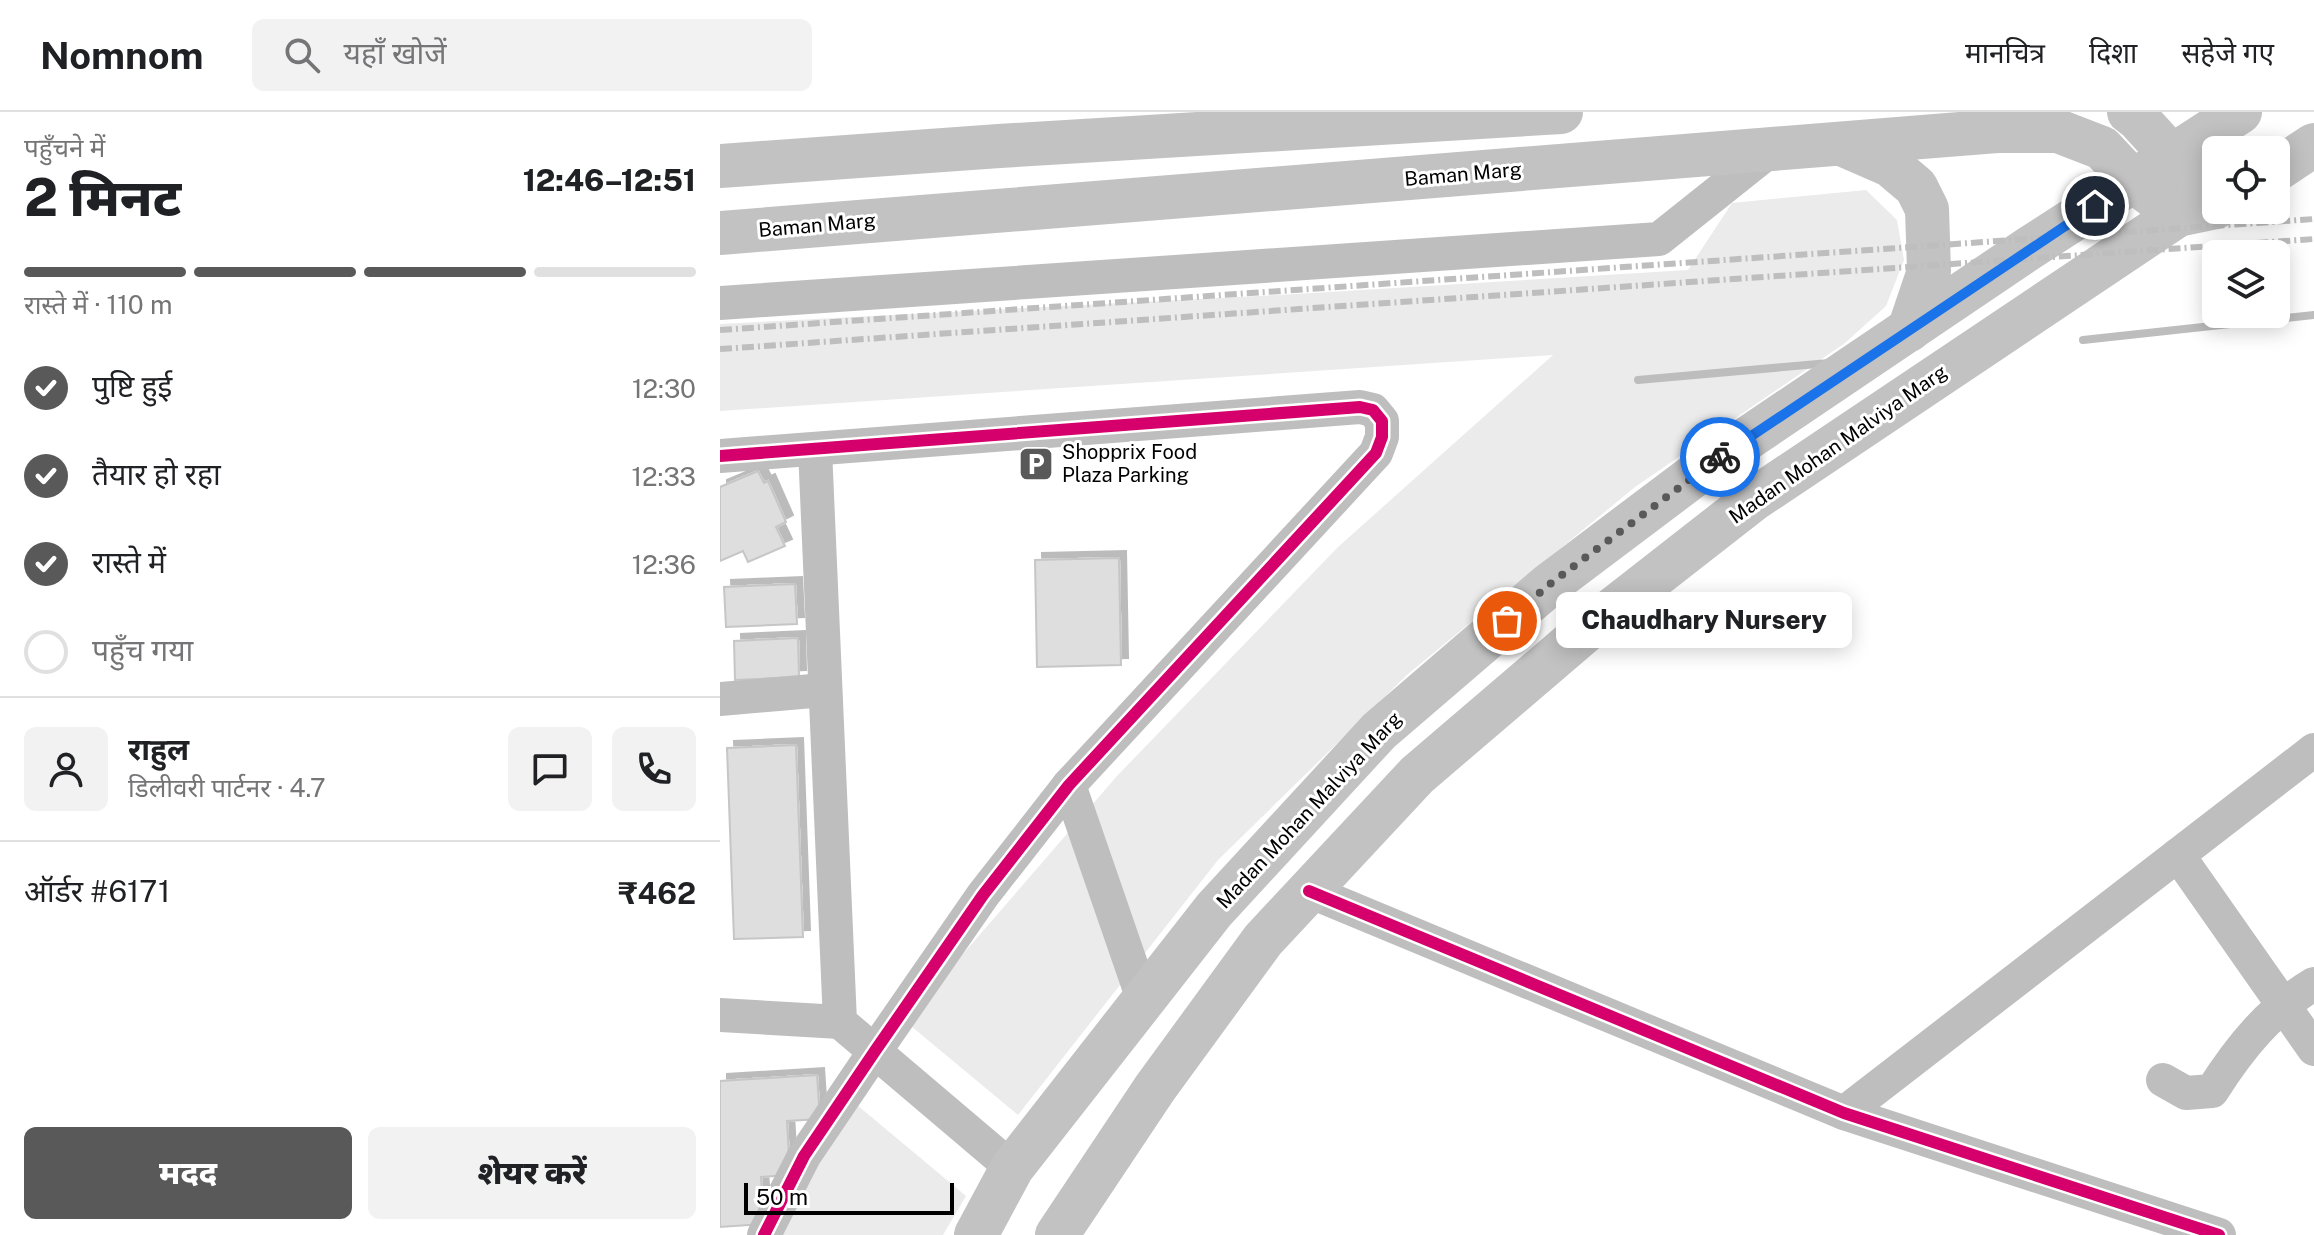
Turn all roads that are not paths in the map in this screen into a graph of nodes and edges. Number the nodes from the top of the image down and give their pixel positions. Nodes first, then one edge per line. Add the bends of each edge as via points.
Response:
1 (1561, 112) edge
2 (2129, 112) edge
3 (2240, 112) edge
4 (998, 129) edge
5 (1840, 144) junction
6 (2314, 145) edge
7 (1772, 149) junction
8 (2170, 157) junction
9 (812, 160) junction
10 (2290, 161) edge
11 (738, 165) edge
12 (2133, 181) junction
13 (2202, 206) edge
14 (2202, 208) edge
15 (2202, 209) edge
16 (886, 220) junction
17 (739, 231) edge
18 (720, 303) edge
19 (1909, 330) junction
20 (815, 449) junction
21 (720, 456) edge
22 (824, 690) junction
23 (720, 699) edge
24 (2314, 750) edge
25 (1069, 785) junction
26 (2178, 855) junction
27 (1309, 891) junction
28 (2314, 984) edge
29 (1143, 999) junction
30 (2282, 1005) junction
31 (720, 1015) edge
32 (840, 1022) junction
33 (2314, 1049) edge
34 (875, 1051) junction
35 (2163, 1080) dead end
36 (1844, 1113) junction
37 (1012, 1168) junction
38 (764, 1235) edge
39 (976, 1235) edge
40 (1057, 1235) edge
41 (2219, 1235) edge

1 - 4 main road
2 - 8 main road
3 - 8 main road, Madan Mohan Malviya Marg
4 - 9 main road
5 - 7 main road, Baman Marg
5 - 12 main road, Baman Marg via 2058,131 2102,148
5 - 19 main road via 1890,165 1916,187 1927,209 1929,271
6 - 10 main road
7 - 16 main road, Baman Marg
7 - 18 street via 1659,239
8 - 12 main road, Madan Mohan Malviya Marg
8 - 13 main road
9 - 11 main road
9 - 16 main road
11 - 17 main road
12 - 14 main road, Baman Marg
12 - 19 main road, Madan Mohan Malviya Marg
15 - 27 main road, Madan Mohan Malviya Marg via 1754,499 1590,627 1417,775
16 - 17 main road, Baman Marg
19 - 29 main road, Madan Mohan Malviya Marg via 1684,483 1550,584 1379,731 1214,910
20 - 21 street
20 - 22 street
20 - 25 street via 1360,407 1373,410 1382,421 1376,453
22 - 23 street
22 - 32 street
24 - 26 street
25 - 29 street
25 - 34 street via 983,895
26 - 30 street
26 - 36 street
27 - 36 street
27 - 40 main road, Madan Mohan Malviya Marg via 1263,940
28 - 30 street
29 - 37 main road, Madan Mohan Malviya Marg
30 - 33 street
30 - 35 street via 2238,1050 2212,1091 2186,1093
31 - 32 street
32 - 34 street
34 - 37 street
34 - 38 street via 804,1156
36 - 41 street
37 - 39 main road, Madan Mohan Malviya Marg

